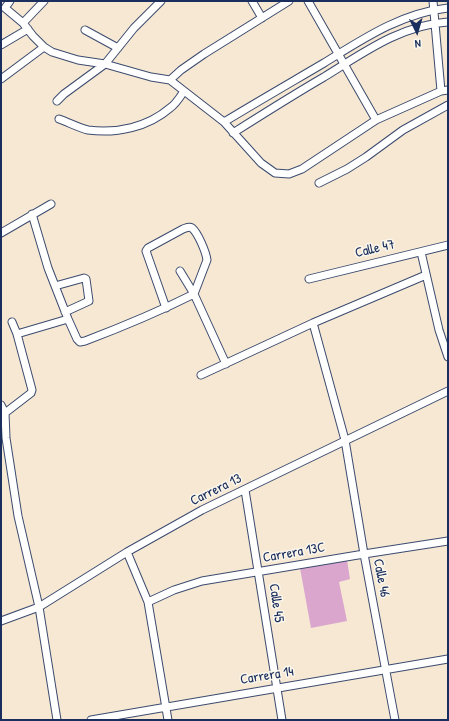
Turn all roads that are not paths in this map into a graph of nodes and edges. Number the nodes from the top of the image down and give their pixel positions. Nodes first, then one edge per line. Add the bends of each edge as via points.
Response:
1 (10, 1) edge
2 (44, 1) edge
3 (161, 1) edge
4 (252, 1) edge
5 (289, 1) edge
6 (308, 1) edge
7 (433, 1) edge
8 (3, 7) edge
9 (448, 8) edge
10 (434, 10) junction
11 (262, 18) junction
12 (435, 22) junction
13 (448, 22) edge
14 (23, 23) junction
15 (28, 29) junction
16 (85, 30) dead end
17 (1, 45) edge
18 (44, 47) junction
19 (118, 48) junction
20 (338, 54) junction
21 (105, 64) junction
22 (344, 64) junction
23 (1, 79) edge
24 (170, 80) junction
25 (184, 91) junction
26 (444, 91) edge
27 (57, 101) dead end
28 (448, 105) edge
29 (59, 119) dead end
30 (376, 120) junction
31 (224, 122) junction
32 (233, 133) junction
33 (319, 183) dead end
34 (50, 204) dead end
35 (32, 214) junction
36 (1, 233) edge
37 (448, 246) edge
38 (422, 252) junction
39 (180, 271) dead end
40 (426, 275) junction
41 (309, 278) dead end
42 (55, 286) junction
43 (194, 294) junction
44 (166, 308) junction
45 (67, 316) junction
46 (12, 322) dead end
47 (313, 323) junction
48 (17, 334) junction
49 (448, 356) edge
50 (226, 364) junction
51 (201, 375) dead end
52 (448, 391) edge
53 (1, 405) edge
54 (5, 413) junction
55 (3, 439) edge
56 (345, 440) junction
57 (245, 490) junction
58 (448, 541) edge
59 (127, 552) junction
60 (364, 554) junction
61 (258, 572) junction
62 (148, 602) junction
63 (39, 607) junction
64 (1, 621) edge
65 (448, 659) edge
66 (386, 670) junction
67 (276, 687) junction
68 (166, 706) junction
69 (57, 720) edge
70 (91, 720) edge
71 (168, 720) edge
72 (282, 720) edge
73 (395, 720) edge

1 - 8 street
2 - 14 street
3 - 19 street
4 - 11 street
5 - 11 street
6 - 20 street
7 - 10 street
8 - 14 street
9 - 10 street
10 - 12 street
10 - 20 street via 400,19
11 - 24 street via 204,54
12 - 13 street
12 - 22 street via 405,31 373,46
12 - 26 street
14 - 15 street
15 - 17 street
15 - 18 street
16 - 19 street
18 - 21 street via 78,60
18 - 23 street
19 - 21 street
20 - 22 street
20 - 31 street
21 - 24 street
21 - 27 street
22 - 30 street
22 - 32 street
24 - 25 street
25 - 29 street via 172,108 156,119 120,131 87,130
25 - 31 street
26 - 30 street
28 - 33 street via 403,130 347,169
30 - 32 street via 302,169 289,174 275,173 261,163
31 - 32 street
34 - 35 street
35 - 36 street
35 - 42 street
37 - 38 street, Calle 47
38 - 40 street
38 - 41 street, Calle 47
39 - 43 street
40 - 47 street
40 - 49 street via 438,330
42 - 45 street
42 - 45 street via 86,279 89,301
43 - 44 street
43 - 44 street via 207,260 197,234 188,227 146,251
43 - 50 street
44 - 45 street via 82,342 78,341
45 - 48 street
46 - 48 street
47 - 50 street
47 - 56 street, Calle 46
48 - 54 street via 32,392
50 - 51 street
52 - 56 street, Carrera 13
53 - 54 street
54 - 55 street
55 - 63 street
56 - 57 street, Carrera 13
56 - 60 street, Calle 46
57 - 59 street, Carrera 13 via 202,510
57 - 61 street, Calle 45
58 - 60 street, Carrera 13C
59 - 62 street
59 - 63 street, Carrera 13
60 - 61 street, Carrera 13C
60 - 66 street, Calle 46
61 - 62 street, Carrera 13C via 202,581
61 - 67 street, Calle 45
62 - 68 street
63 - 64 street, Carrera 13
63 - 69 street
65 - 66 street, Carrera 14
66 - 67 street, Carrera 14
66 - 73 street, Calle 46
67 - 68 street, Carrera 14
67 - 72 street, Calle 45
68 - 70 street, Carrera 14
68 - 71 street

